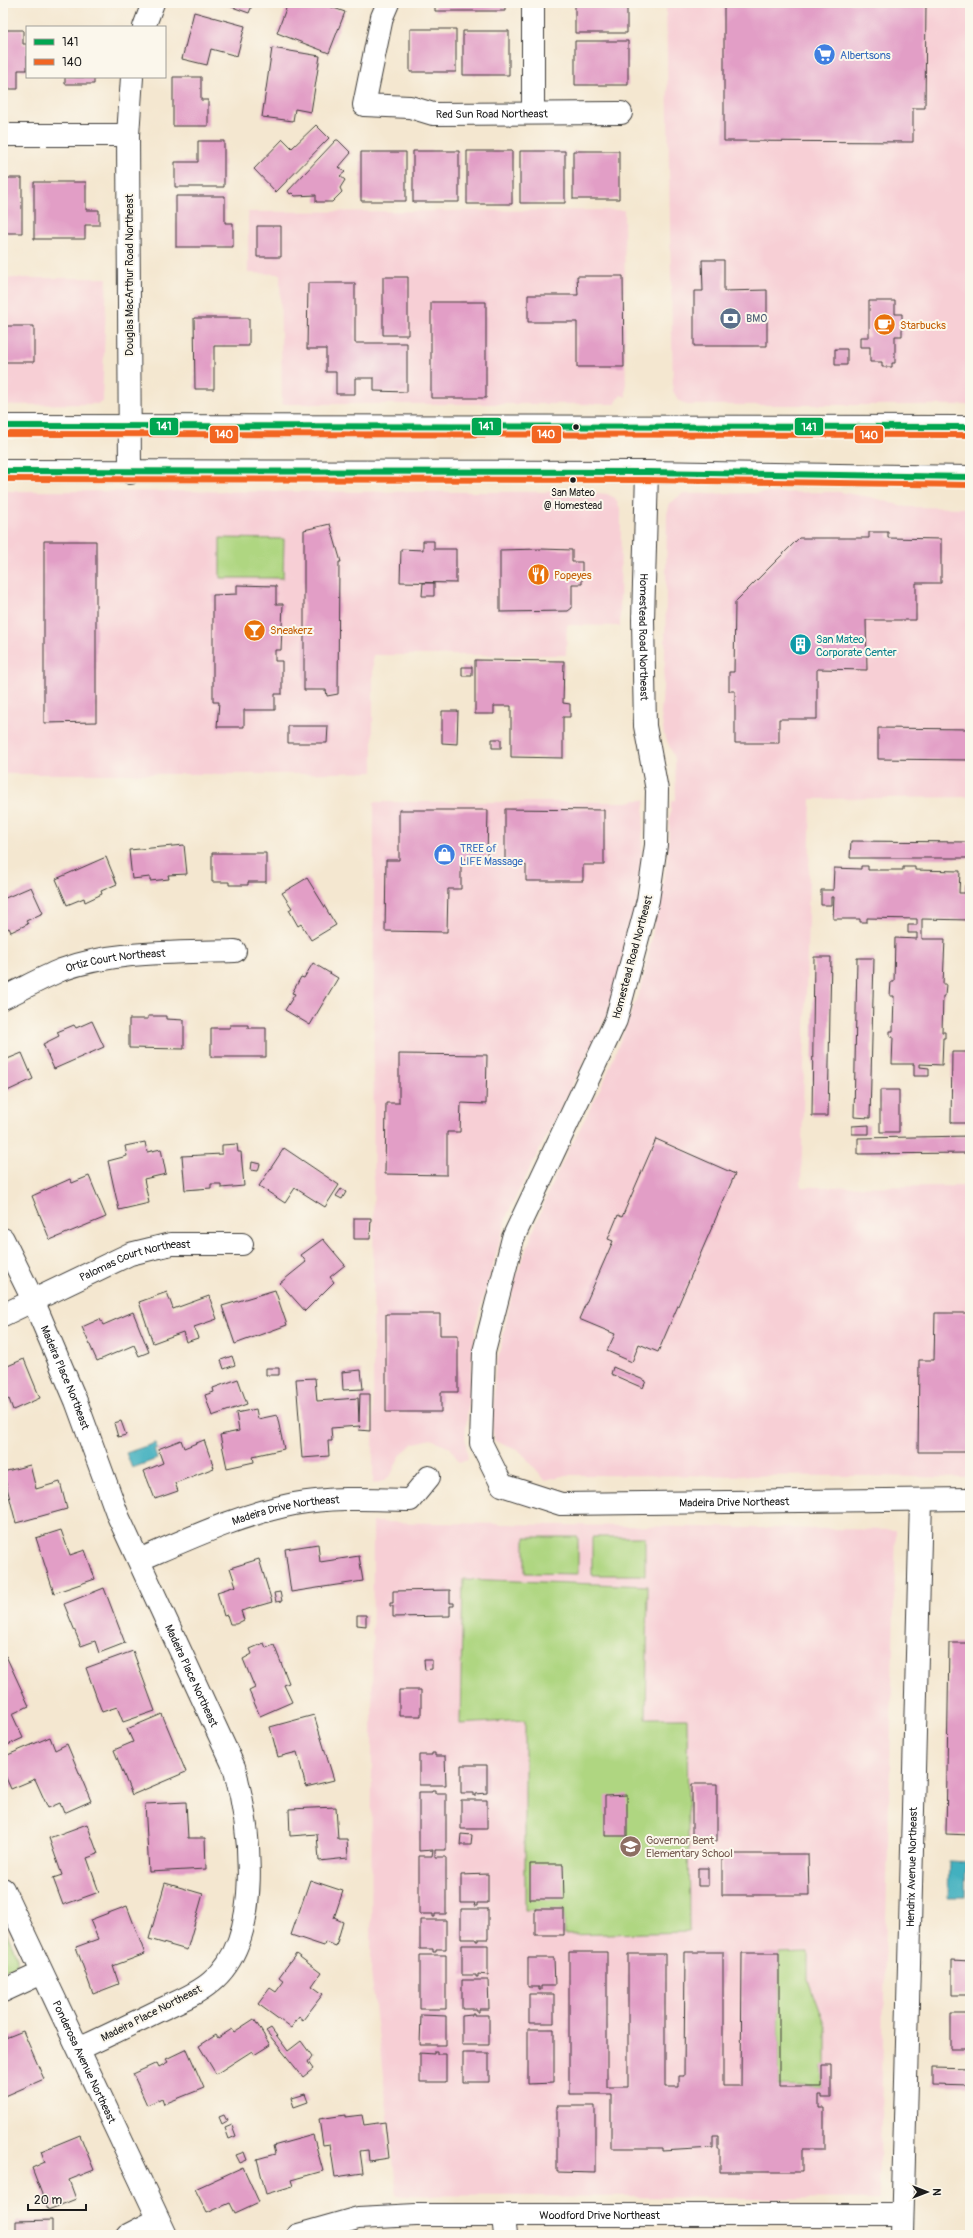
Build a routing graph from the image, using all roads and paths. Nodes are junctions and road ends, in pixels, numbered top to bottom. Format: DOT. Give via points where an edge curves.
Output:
graph roads {
  1 [pos="153,3"];
  2 [pos="388,3"];
  3 [pos="533,3"];
  4 [pos="144,26"];
  5 [pos="132,78"];
  6 [pos="533,113"];
  7 [pos="621,113"];
  8 [pos="3,135"];
  9 [pos="128,135"];
  10 [pos="130,425"];
  11 [pos="3,426"];
  12 [pos="970,427"];
  13 [pos="3,471"];
  14 [pos="130,472"];
  15 [pos="647,472"];
  16 [pos="970,477"];
  17 [pos="235,951"];
  18 [pos="3,998"];
  19 [pos="3,1238"];
  20 [pos="242,1244"];
  21 [pos="32,1300"];
  22 [pos="3,1315"];
  23 [pos="429,1477"];
  24 [pos="502,1485"];
  25 [pos="970,1499"];
  26 [pos="921,1500"];
  27 [pos="139,1560"];
  28 [pos="3,1889"];
  29 [pos="42,1973"];
  30 [pos="3,1991"];
  31 [pos="79,2049"];
  32 [pos="902,2225"];
  33 [pos="504,2226"];
  34 [pos="162,2228"];
  35 [pos="128,2235"];
  36 [pos="298,2235"];
  1 -- 4 [label="street"];
  2 -- 6 [label="street, Red Sun Road Northeast" via="382,17 364,105 410,107 433,114"];
  3 -- 6 [label="street"];
  5 -- 9 [label="street, Douglas MacArthur Road Northeast"];
  6 -- 7 [label="street, Red Sun Road Northeast"];
  8 -- 9 [label="street"];
  9 -- 10 [label="street, Douglas MacArthur Road Northeast"];
  10 -- 11 [label="street"];
  10 -- 12 [label="street"];
  10 -- 14 [label="street, Douglas MacArthur Road Northeast"];
  13 -- 14 [label="street"];
  14 -- 15 [label="street"];
  15 -- 16 [label="street"];
  15 -- 24 [label="street, Homestead Road Northeast" via="643,620 645,726 657,790 656,845 648,900 616,1020 513,1238 484,1352 481,1443"];
  17 -- 18 [label="street, Ortiz Court Northeast" via="138,954 99,960 62,970"];
  19 -- 21 [label="street, Madeira Place Northeast"];
  20 -- 21 [label="street, Palomas Court Northeast" via="171,1244 130,1254"];
  21 -- 22 [label="street, Palomas Court Northeast"];
  21 -- 27 [label="street, Madeira Place Northeast" via="76,1401 118,1516"];
  23 -- 27 [label="street, Madeira Drive Northeast" via="410,1500 341,1499 294,1504 224,1523"];
  24 -- 26 [label="street, Madeira Drive Northeast" via="561,1504"];
  25 -- 26 [label="street, Madeira Drive Northeast"];
  26 -- 32 [label="street, Hendrix Avenue Northeast"];
  27 -- 31 [label="street, Madeira Place Northeast" via="234,1766 246,1826 248,1900 244,1928 232,1956 212,1981 193,1994"];
  28 -- 29 [label="street, Ponderosa Avenue Northeast"];
  29 -- 30 [label="street"];
  29 -- 31 [label="street, Ponderosa Avenue Northeast"];
  31 -- 34 [label="street, Ponderosa Avenue Northeast"];
  32 -- 33 [label="street, Woodford Drive Northeast"];
  33 -- 36 [label="street, Woodford Drive Northeast" via="416,2216 358,2218"];
  34 -- 35 [label="street"];
}
